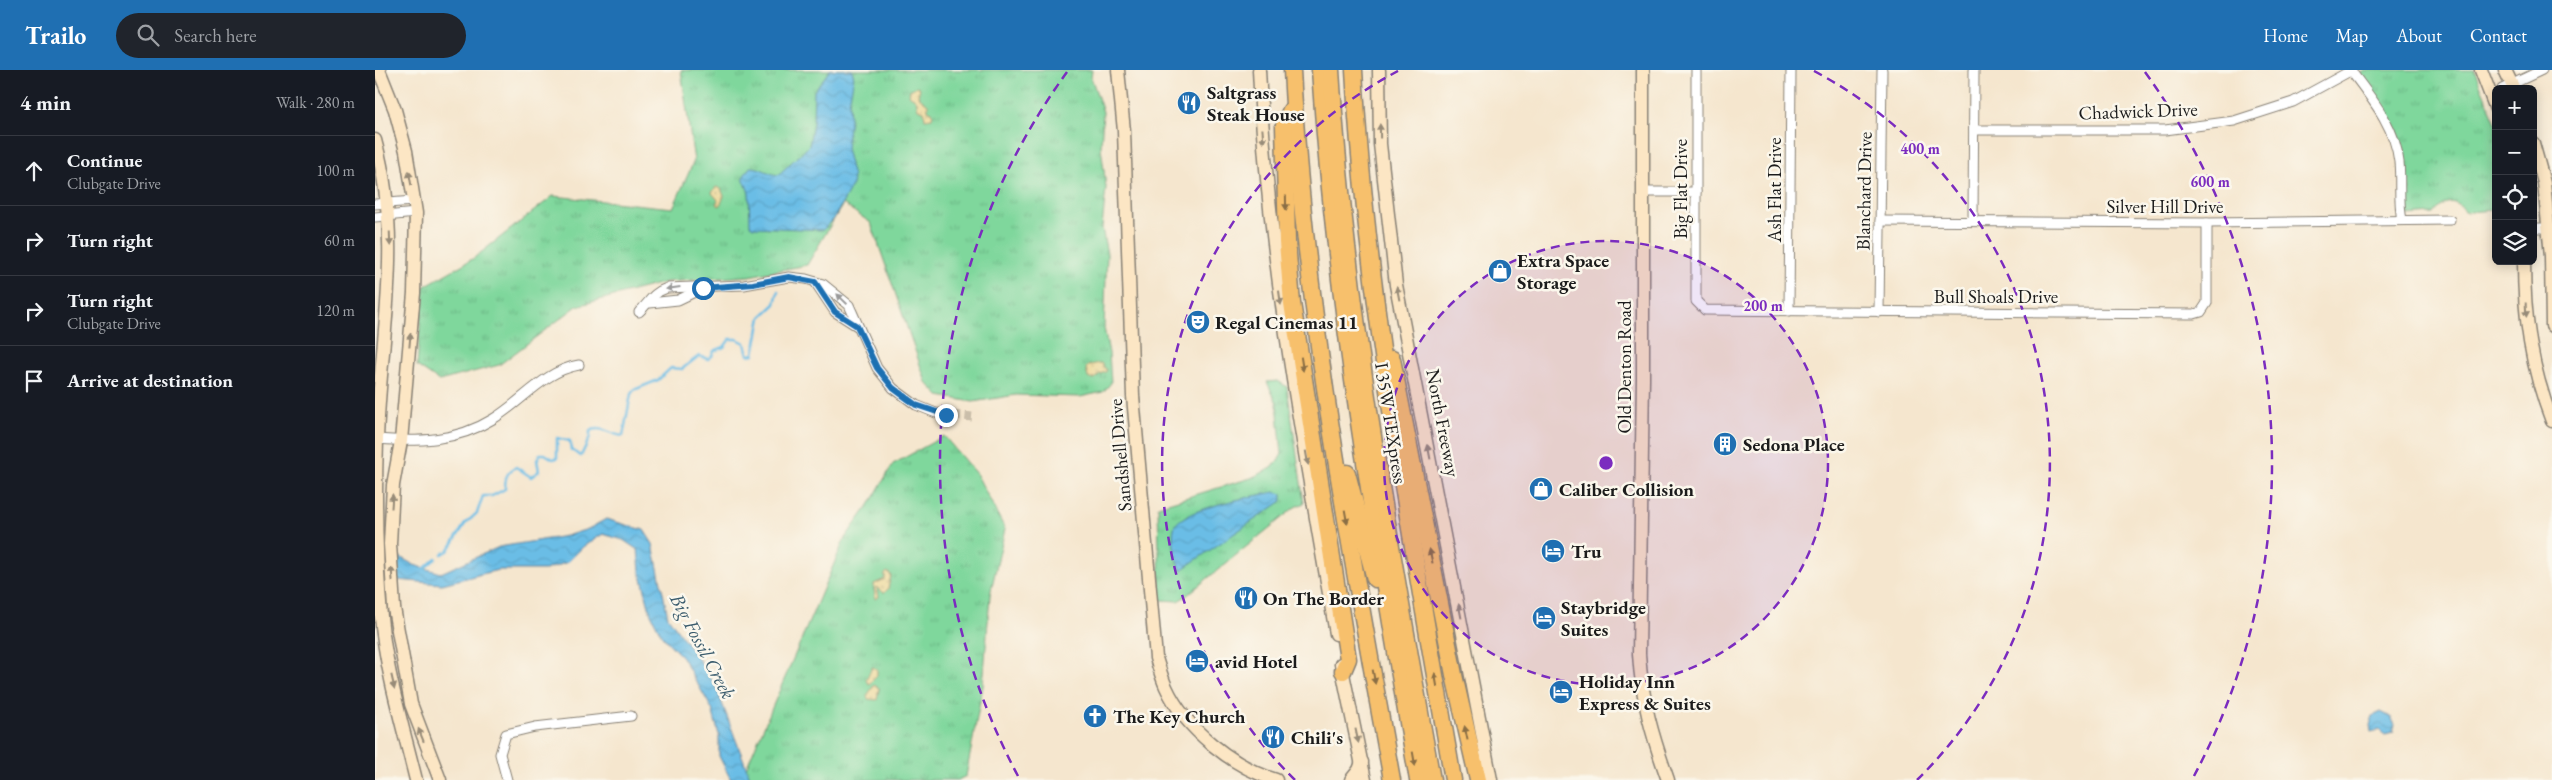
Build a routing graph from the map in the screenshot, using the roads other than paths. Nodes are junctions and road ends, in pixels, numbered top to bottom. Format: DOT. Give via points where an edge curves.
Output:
graph roads {
  1 [pos="379,70"];
  2 [pos="1118,70"];
  3 [pos="1259,70"];
  4 [pos="1292,70"];
  5 [pos="1320,70"];
  6 [pos="1331,70"];
  7 [pos="1353,70"];
  8 [pos="1379,70"];
  9 [pos="1643,70"];
  10 [pos="1696,70"];
  11 [pos="1791,70"];
  12 [pos="1882,70"];
  13 [pos="1974,70"];
  14 [pos="2352,70"];
  15 [pos="2481,70"];
  16 [pos="2505,70"];
  17 [pos="2543,70"];
  18 [pos="2498,85"];
  19 [pos="2503,85"];
  20 [pos="2511,85"];
  21 [pos="1293,104"];
  22 [pos="1974,130"];
  23 [pos="375,140"];
  24 [pos="2537,157"];
  25 [pos="1643,192"];
  26 [pos="1696,192"];
  27 [pos="381,203"];
  28 [pos="1364,206"];
  29 [pos="415,207"];
  30 [pos="389,216"];
  31 [pos="375,217"];
  32 [pos="2403,220"];
  33 [pos="2450,220"];
  34 [pos="1880,221"];
  35 [pos="1973,221"];
  36 [pos="2207,223"];
  37 [pos="2537,228"];
  38 [pos="2550,228"];
  39 [pos="2524,265"];
  40 [pos="815,282"];
  41 [pos="703,288"];
  42 [pos="650,302"];
  43 [pos="1701,308"];
  44 [pos="1789,311"];
  45 [pos="639,312"];
  46 [pos="1879,312"];
  47 [pos="857,326"];
  48 [pos="2552,326"];
  49 [pos="579,365"];
  50 [pos="379,368"];
  51 [pos="952,415"];
  52 [pos="2552,421"];
  53 [pos="376,439"];
  54 [pos="401,441"];
  55 [pos="1334,452"];
  56 [pos="384,549"];
  57 [pos="1343,671"];
  58 [pos="631,716"];
  59 [pos="1410,738"];
  60 [pos="1362,762"];
  61 [pos="416,780"];
  62 [pos="440,780"];
  63 [pos="507,780"];
  64 [pos="1276,780"];
  65 [pos="1351,780"];
  66 [pos="1365,780"];
  67 [pos="1392,780"];
  68 [pos="1418,780"];
  69 [pos="1432,780"];
  70 [pos="1453,780"];
  71 [pos="1478,780"];
  72 [pos="1491,780"];
  73 [pos="1668,780"];
  29 -- 1 [label="main road, one-way" via="406,151 395,110"];
  2 -- 64 [label="main road, Sandshell Drive" via="1124,131 1133,396 1156,658 1167,688 1203,736 1237,765"];
  3 -- 57 [label="main road, one-way" via="1282,315"];
  4 -- 21 [label="highway"];
  5 -- 59 [label="highway, I 35W TEXpress" via="1331,214 1352,380"];
  6 -- 69 [label="highway, I 35W TEXpress" via="1342,210 1363,377"];
  7 -- 28 [label="highway"];
  72 -- 8 [label="main road, North Freeway, one-way" via="1396,285 1380,144"];
  9 -- 25 [label="main road, Old Denton Road"];
  10 -- 26 [label="street, Big Flat Drive"];
  11 -- 44 [label="street, Ash Flat Drive"];
  12 -- 34 [label="street, Blanchard Drive"];
  13 -- 22 [label="street"];
  14 -- 22 [label="street, Chadwick Drive" via="2293,102 2235,121 2165,130"];
  14 -- 32 [label="street" via="2380,110 2397,146"];
  15 -- 18 [label="main road"];
  16 -- 19 [label="main road"];
  17 -- 20 [label="street"];
  21 -- 55 [label="highway" via="1316,329"];
  21 -- 57 [label="highway, one-way" via="1284,125 1287,242 1346,650"];
  22 -- 35 [label="street"];
  23 -- 27 [label="main road"];
  24 -- 38 [label="main road"];
  25 -- 26 [label="street"];
  25 -- 73 [label="main road, Old Denton Road" via="1639,654 1641,690 1649,728"];
  26 -- 43 [label="street, Big Flat Drive" via="1697,301"];
  27 -- 29 [label="street"];
  27 -- 30 [label="main road"];
  70 -- 28 [label="highway, one-way" via="1386,386"];
  71 -- 28 [label="highway, one-way" via="1454,675 1392,357 1373,218"];
  29 -- 30 [label="street"];
  54 -- 29 [label="main road, one-way" via="414,293"];
  30 -- 31 [label="street"];
  30 -- 50 [label="main road, one-way" via="390,266"];
  32 -- 33 [label="street, Silver Hill Drive"];
  32 -- 36 [label="street, Silver Hill Drive"];
  34 -- 35 [label="street, Silver Hill Drive"];
  34 -- 46 [label="street, Blanchard Drive"];
  35 -- 36 [label="street, Silver Hill Drive"];
  36 -- 46 [label="street, Bull Shoals Drive" via="2207,302 2198,313"];
  37 -- 38 [label="street"];
  38 -- 48 [label="main road"];
  39 -- 52 [label="main road, one-way" via="2527,332 2541,393"];
  40 -- 41 [label="street" via="789,277"];
  40 -- 47 [label="street" via="835,312"];
  47 -- 40 [label="street, one-way" via="849,305 832,289"];
  41 -- 42 [label="street" via="677,300"];
  41 -- 42 [label="street, one-way" via="667,288 652,295"];
  42 -- 45 [label="street"];
  43 -- 44 [label="street, Bull Shoals Drive"];
  44 -- 46 [label="street, Bull Shoals Drive"];
  47 -- 51 [label="street" via="877,368 900,396 929,410"];
  49 -- 54 [label="street" via="555,372 494,419 470,431 436,440"];
  50 -- 53 [label="main road"];
  53 -- 54 [label="street"];
  53 -- 56 [label="main road"];
  56 -- 54 [label="main road, one-way"];
  55 -- 59 [label="highway" via="1349,476"];
  55 -- 67 [label="highway, one-way"];
  56 -- 61 [label="main road, one-way" via="381,619 391,677"];
  62 -- 56 [label="main road, one-way" via="411,704"];
  57 -- 60 [label="main road, one-way"];
  58 -- 63 [label="street" via="516,730 505,735 500,754"];
  59 -- 68 [label="highway, I 35W TEXpress, one-way"];
  60 -- 65 [label="main road"];
  60 -- 66 [label="main road"];
}
